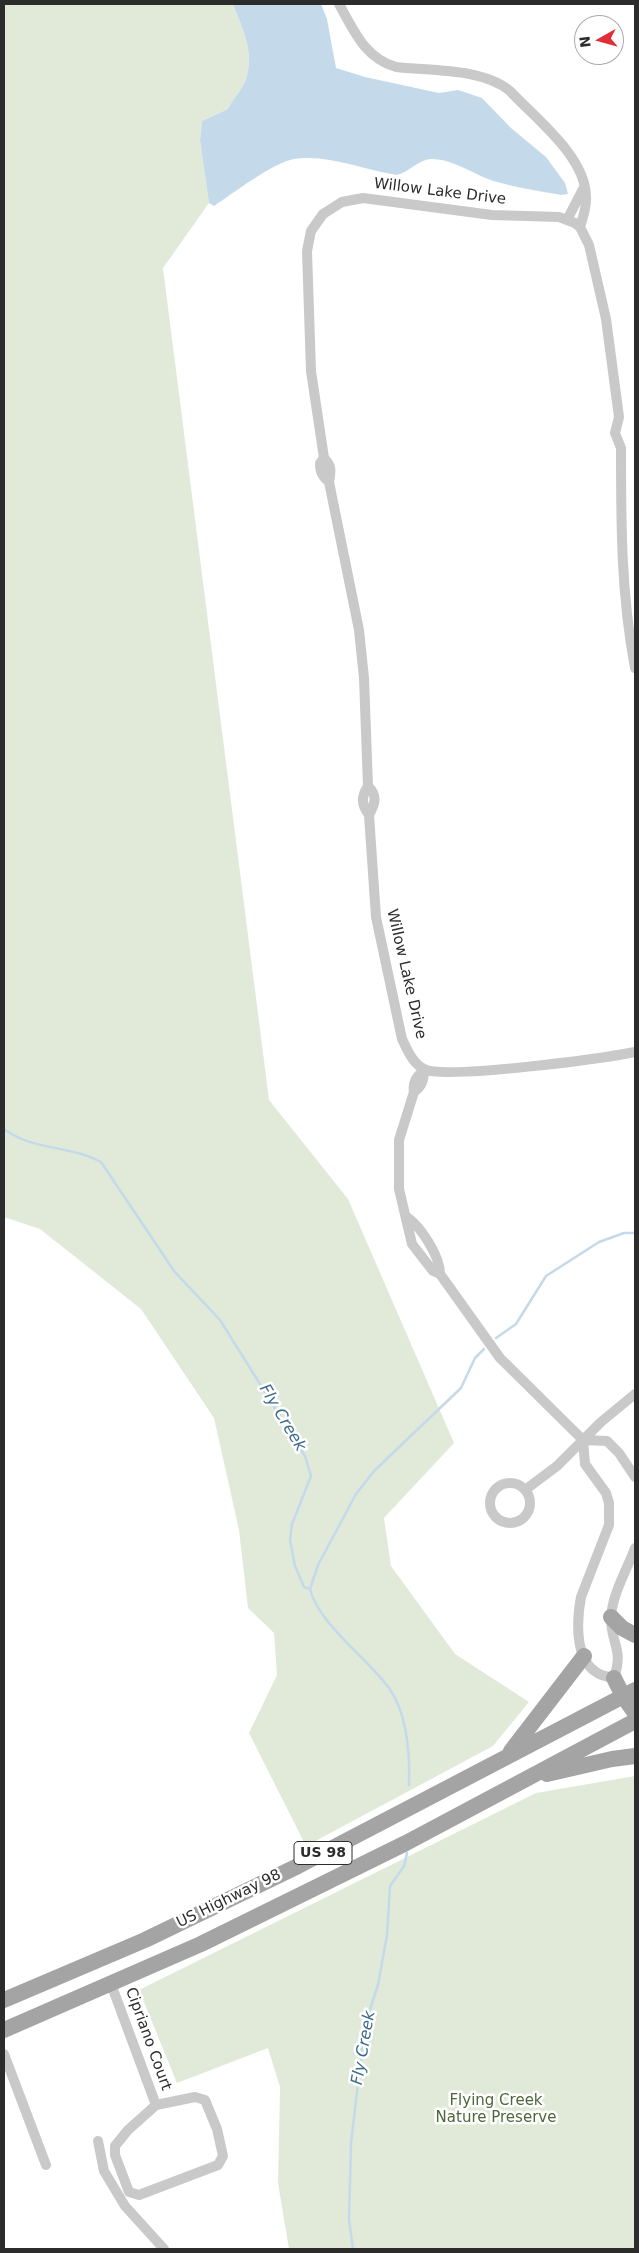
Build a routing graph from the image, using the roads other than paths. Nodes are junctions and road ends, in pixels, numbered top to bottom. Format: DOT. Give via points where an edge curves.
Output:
graph roads {
  1 [pos="339,4"];
  2 [pos="585,186"];
  3 [pos="567,220"];
  4 [pos="580,227"];
  5 [pos="635,668"];
  6 [pos="635,1052"];
  7 [pos="424,1070"];
  8 [pos="635,1394"];
  9 [pos="583,1440"];
  10 [pos="635,1477"];
  11 [pos="525,1490"];
  12 [pos="635,1548"];
  13 [pos="611,1617"];
  14 [pos="635,1635"];
  15 [pos="584,1656"];
  16 [pos="614,1678"];
  17 [pos="629,1693"];
  18 [pos="635,1713"];
  19 [pos="635,1721"];
  20 [pos="507,1756"];
  21 [pos="635,1756"];
  22 [pos="525,1778"];
  23 [pos="145,1940"];
  24 [pos="155,1965"];
  25 [pos="111,1984"];
  26 [pos="37,1986"];
  27 [pos="4,2000"];
  28 [pos="4,2009"];
  29 [pos="4,2030"];
  30 [pos="4,2054"];
  31 [pos="156,2105"];
  32 [pos="98,2141"];
  33 [pos="46,2165"];
  34 [pos="164,2249"];
  1 -- 2 [label="street" via="368,53 386,64 396,68 482,76 502,84 572,157 582,173"];
  2 -- 3 [label="street"];
  2 -- 4 [label="street" via="585,210"];
  3 -- 4 [label="street, Willow Lake Drive"];
  3 -- 7 [label="street, Willow Lake Drive" via="548,216 492,215 364,198 342,202 323,214 311,231 307,261 312,388 324,458 330,464 329,482 359,630 368,786 362,801 369,815 376,917 402,1038 410,1056"];
  4 -- 5 [label="street" via="589,245 604,310 619,417 615,433 621,448 625,604"];
  6 -- 7 [label="street" via="459,1072"];
  7 -- 9 [label="street" via="416,1077 400,1140 399,1189 412,1244 433,1271 440,1274 500,1358"];
  8 -- 9 [label="street"];
  9 -- 10 [label="street" via="607,1441 623,1457"];
  9 -- 11 [label="street" via="557,1466"];
  9 -- 15 [label="street" via="585,1464 606,1494 610,1514 579,1609"];
  12 -- 13 [label="street"];
  13 -- 14 [label="main road"];
  13 -- 16 [label="street" via="620,1658"];
  15 -- 16 [label="street" via="596,1672"];
  15 -- 20 [label="main road"];
  16 -- 17 [label="main road"];
  17 -- 18 [label="main road"];
  17 -- 20 [label="main road, US Highway 98 / US 98"];
  19 -- 22 [label="main road, US Highway 98 / US 98"];
  20 -- 23 [label="main road, US Highway 98 / US 98" via="298,1866"];
  21 -- 22 [label="main road"];
  22 -- 24 [label="main road, US Highway 98 / US 98" via="397,1848"];
  23 -- 24 [label="main road"];
  23 -- 26 [label="main road, US Highway 98 / US 98"];
  24 -- 25 [label="main road, US Highway 98 / US 98"];
  25 -- 29 [label="main road, US Highway 98 / US 98"];
  25 -- 31 [label="street, Cipriano Court"];
  26 -- 27 [label="main road, US Highway 98 / US 98"];
  26 -- 28 [label="main road"];
  30 -- 33 [label="street"];
  31 -- 31 [label="street, Cipriano Court" via="195,2097 205,2100 224,2156 218,2165 139,2195 129,2192 115,2155 116,2146 128,2130"];
  32 -- 34 [label="street" via="104,2171 125,2206"];
}
